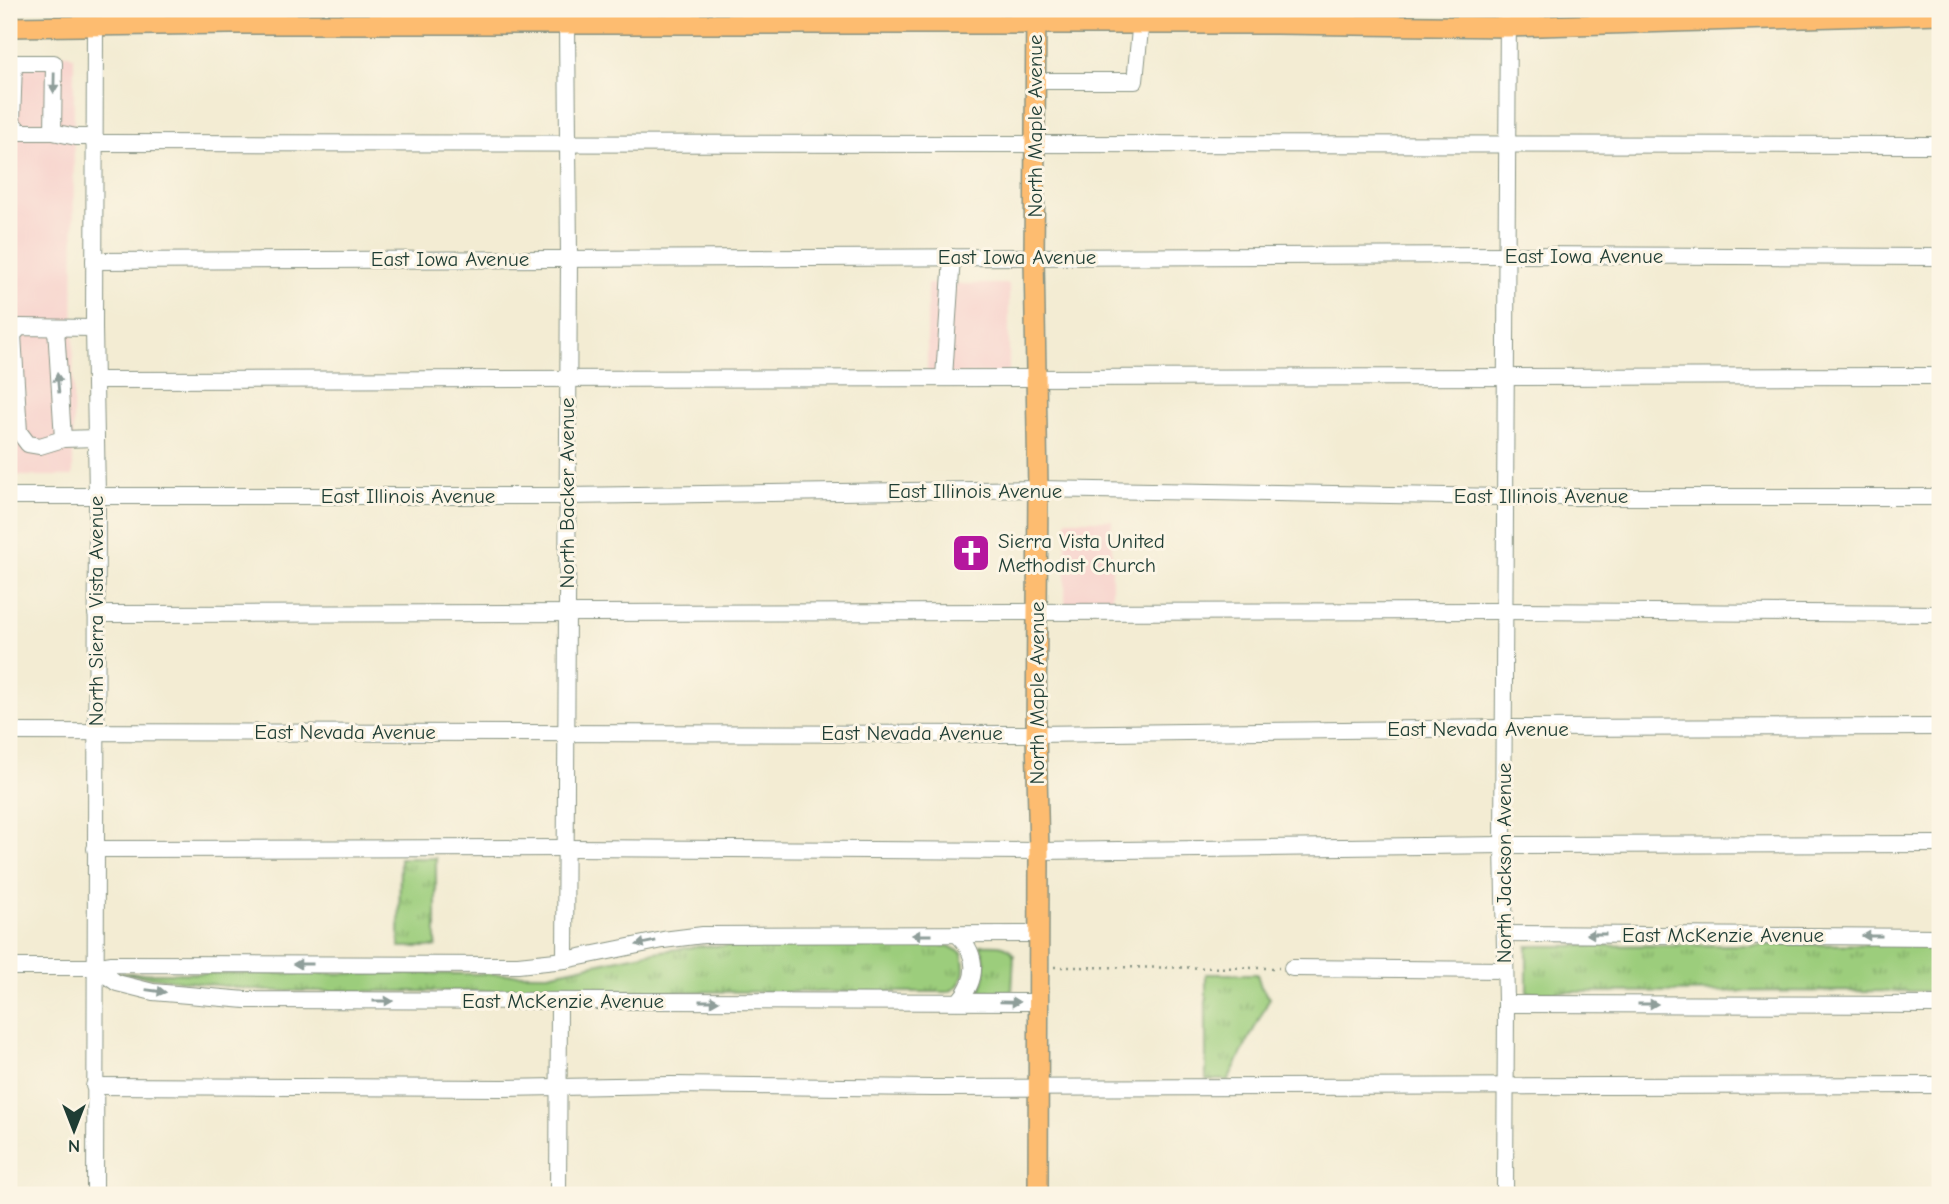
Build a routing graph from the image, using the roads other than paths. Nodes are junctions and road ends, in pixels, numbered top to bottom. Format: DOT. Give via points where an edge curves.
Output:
graph roads {
  1 [pos="1746,14"];
  2 [pos="1940,14"];
  3 [pos="231,16"];
  4 [pos="450,16"];
  5 [pos="923,16"];
  6 [pos="1036,16"];
  7 [pos="1097,16"];
  8 [pos="1142,16"];
  9 [pos="1276,16"];
  10 [pos="681,17"];
  11 [pos="775,17"];
  12 [pos="813,17"];
  13 [pos="1507,18"];
  14 [pos="567,25"];
  15 [pos="95,26"];
  16 [pos="9,27"];
  17 [pos="1035,81"];
  18 [pos="53,132"];
  19 [pos="94,140"];
  20 [pos="568,143"];
  21 [pos="1035,144"];
  22 [pos="1507,144"];
  23 [pos="1940,145"];
  24 [pos="1507,256"];
  25 [pos="952,257"];
  26 [pos="1034,257"];
  27 [pos="1940,257"];
  28 [pos="569,258"];
  29 [pos="94,261"];
  30 [pos="55,328"];
  31 [pos="94,328"];
  32 [pos="1940,376"];
  33 [pos="944,377"];
  34 [pos="1036,377"];
  35 [pos="1506,377"];
  36 [pos="567,378"];
  37 [pos="95,380"];
  38 [pos="96,438"];
  39 [pos="63,439"];
  40 [pos="1038,489"];
  41 [pos="97,495"];
  42 [pos="9,496"];
  43 [pos="568,496"];
  44 [pos="1504,497"];
  45 [pos="1940,497"];
  46 [pos="1504,611"];
  47 [pos="1037,612"];
  48 [pos="96,614"];
  49 [pos="568,614"];
  50 [pos="1940,614"];
  51 [pos="1940,726"];
  52 [pos="1504,728"];
  53 [pos="9,732"];
  54 [pos="96,732"];
  55 [pos="567,732"];
  56 [pos="1036,734"];
  57 [pos="1940,844"];
  58 [pos="1503,845"];
  59 [pos="566,848"];
  60 [pos="95,849"];
  61 [pos="1039,851"];
  62 [pos="1039,934"];
  63 [pos="1505,934"];
  64 [pos="958,935"];
  65 [pos="1940,937"];
  66 [pos="565,960"];
  67 [pos="9,967"];
  68 [pos="94,967"];
  69 [pos="1292,968"];
  70 [pos="1505,970"];
  71 [pos="559,1001"];
  72 [pos="959,1001"];
  73 [pos="1039,1002"];
  74 [pos="1506,1004"];
  75 [pos="1940,1005"];
  76 [pos="1940,1085"];
  77 [pos="94,1086"];
  78 [pos="1505,1086"];
  79 [pos="559,1087"];
  80 [pos="1038,1087"];
  81 [pos="94,1195"];
  82 [pos="558,1195"];
  83 [pos="1038,1195"];
  84 [pos="1505,1195"];
  1 -- 2 [label="main road"];
  1 -- 13 [label="main road"];
  3 -- 4 [label="main road"];
  3 -- 15 [label="main road"];
  4 -- 14 [label="main road"];
  5 -- 6 [label="main road"];
  5 -- 12 [label="main road"];
  6 -- 7 [label="main road"];
  6 -- 17 [label="main road, North Maple Avenue"];
  7 -- 8 [label="main road"];
  8 -- 9 [label="main road"];
  8 -- 17 [label="street" via="1135,81"];
  9 -- 13 [label="main road"];
  10 -- 11 [label="main road"];
  10 -- 14 [label="main road"];
  11 -- 12 [label="main road"];
  13 -- 22 [label="street, North Jackson Avenue"];
  14 -- 20 [label="street, North Backer Avenue"];
  15 -- 16 [label="main road"];
  15 -- 19 [label="street, North Sierra Vista Avenue"];
  17 -- 21 [label="main road, North Maple Avenue"];
  18 -- 18 [label="street, one-way" via="20,132 12,122 13,63 54,63"];
  18 -- 19 [label="street"];
  19 -- 20 [label="street"];
  19 -- 29 [label="street, North Sierra Vista Avenue"];
  20 -- 21 [label="street"];
  20 -- 28 [label="street, North Backer Avenue"];
  21 -- 22 [label="street"];
  21 -- 26 [label="main road, North Maple Avenue"];
  22 -- 23 [label="street"];
  22 -- 24 [label="street, North Jackson Avenue"];
  24 -- 26 [label="street, East Iowa Avenue"];
  24 -- 27 [label="street, East Iowa Avenue"];
  24 -- 35 [label="street, North Jackson Avenue"];
  25 -- 26 [label="street, East Iowa Avenue"];
  25 -- 28 [label="street, East Iowa Avenue"];
  25 -- 33 [label="street"];
  26 -- 34 [label="main road, North Maple Avenue"];
  28 -- 29 [label="street, East Iowa Avenue"];
  28 -- 36 [label="street, North Backer Avenue"];
  29 -- 31 [label="street, North Sierra Vista Avenue"];
  30 -- 31 [label="street"];
  39 -- 30 [label="street, one-way"];
  30 -- 39 [label="street" via="20,327 13,335 19,432 27,444 40,446"];
  31 -- 37 [label="street, North Sierra Vista Avenue"];
  32 -- 35 [label="street"];
  33 -- 34 [label="street"];
  33 -- 36 [label="street"];
  34 -- 35 [label="street"];
  34 -- 40 [label="main road, North Maple Avenue"];
  35 -- 44 [label="street, North Jackson Avenue"];
  36 -- 37 [label="street"];
  36 -- 43 [label="street, North Backer Avenue"];
  37 -- 38 [label="street, North Sierra Vista Avenue"];
  38 -- 39 [label="street"];
  38 -- 41 [label="street, North Sierra Vista Avenue"];
  40 -- 43 [label="street, East Illinois Avenue"];
  40 -- 44 [label="street, East Illinois Avenue"];
  40 -- 47 [label="main road, North Maple Avenue"];
  41 -- 42 [label="street, East Illinois Avenue"];
  41 -- 43 [label="street, East Illinois Avenue"];
  41 -- 48 [label="street, North Sierra Vista Avenue"];
  43 -- 49 [label="street, North Backer Avenue"];
  44 -- 45 [label="street, East Illinois Avenue"];
  44 -- 46 [label="street, North Jackson Avenue"];
  46 -- 47 [label="street"];
  46 -- 50 [label="street"];
  46 -- 52 [label="street, North Jackson Avenue"];
  47 -- 49 [label="street"];
  47 -- 56 [label="main road, North Maple Avenue"];
  48 -- 49 [label="street"];
  48 -- 54 [label="street, North Sierra Vista Avenue"];
  49 -- 55 [label="street, North Backer Avenue"];
  51 -- 52 [label="street, East Nevada Avenue"];
  52 -- 56 [label="street, East Nevada Avenue"];
  52 -- 58 [label="street, North Jackson Avenue"];
  53 -- 54 [label="street, East Nevada Avenue"];
  54 -- 55 [label="street, East Nevada Avenue"];
  54 -- 60 [label="street, North Sierra Vista Avenue"];
  55 -- 56 [label="street, East Nevada Avenue"];
  55 -- 59 [label="street, North Backer Avenue"];
  56 -- 61 [label="main road, North Maple Avenue"];
  57 -- 58 [label="street"];
  58 -- 61 [label="street"];
  58 -- 63 [label="street, North Jackson Avenue"];
  59 -- 60 [label="street"];
  59 -- 61 [label="street"];
  59 -- 66 [label="street, North Backer Avenue"];
  60 -- 68 [label="street, North Sierra Vista Avenue"];
  61 -- 62 [label="main road, North Maple Avenue"];
  62 -- 64 [label="street, East McKenzie Avenue"];
  62 -- 73 [label="main road, North Maple Avenue"];
  65 -- 63 [label="street, East McKenzie Avenue, one-way"];
  63 -- 70 [label="street, North Jackson Avenue"];
  64 -- 66 [label="street, East McKenzie Avenue, one-way" via="703,936"];
  64 -- 72 [label="street" via="973,958 974,978"];
  66 -- 68 [label="street, East McKenzie Avenue, one-way" via="518,965"];
  67 -- 68 [label="street, East McKenzie Avenue"];
  68 -- 71 [label="street, East McKenzie Avenue, one-way" via="117,984 153,992 246,1000"];
  68 -- 77 [label="street, North Sierra Vista Avenue"];
  69 -- 70 [label="street"];
  70 -- 74 [label="street, North Jackson Avenue"];
  71 -- 72 [label="street, East McKenzie Avenue, one-way"];
  71 -- 79 [label="street"];
  72 -- 73 [label="street, East McKenzie Avenue, one-way"];
  73 -- 80 [label="main road, North Maple Avenue"];
  74 -- 75 [label="street, one-way"];
  74 -- 78 [label="street, North Jackson Avenue"];
  76 -- 78 [label="street"];
  77 -- 79 [label="street"];
  77 -- 81 [label="street, North Sierra Vista Avenue"];
  78 -- 80 [label="street"];
  78 -- 84 [label="street, North Jackson Avenue"];
  79 -- 80 [label="street"];
  79 -- 82 [label="street"];
  80 -- 83 [label="main road, North Maple Avenue"];
}
